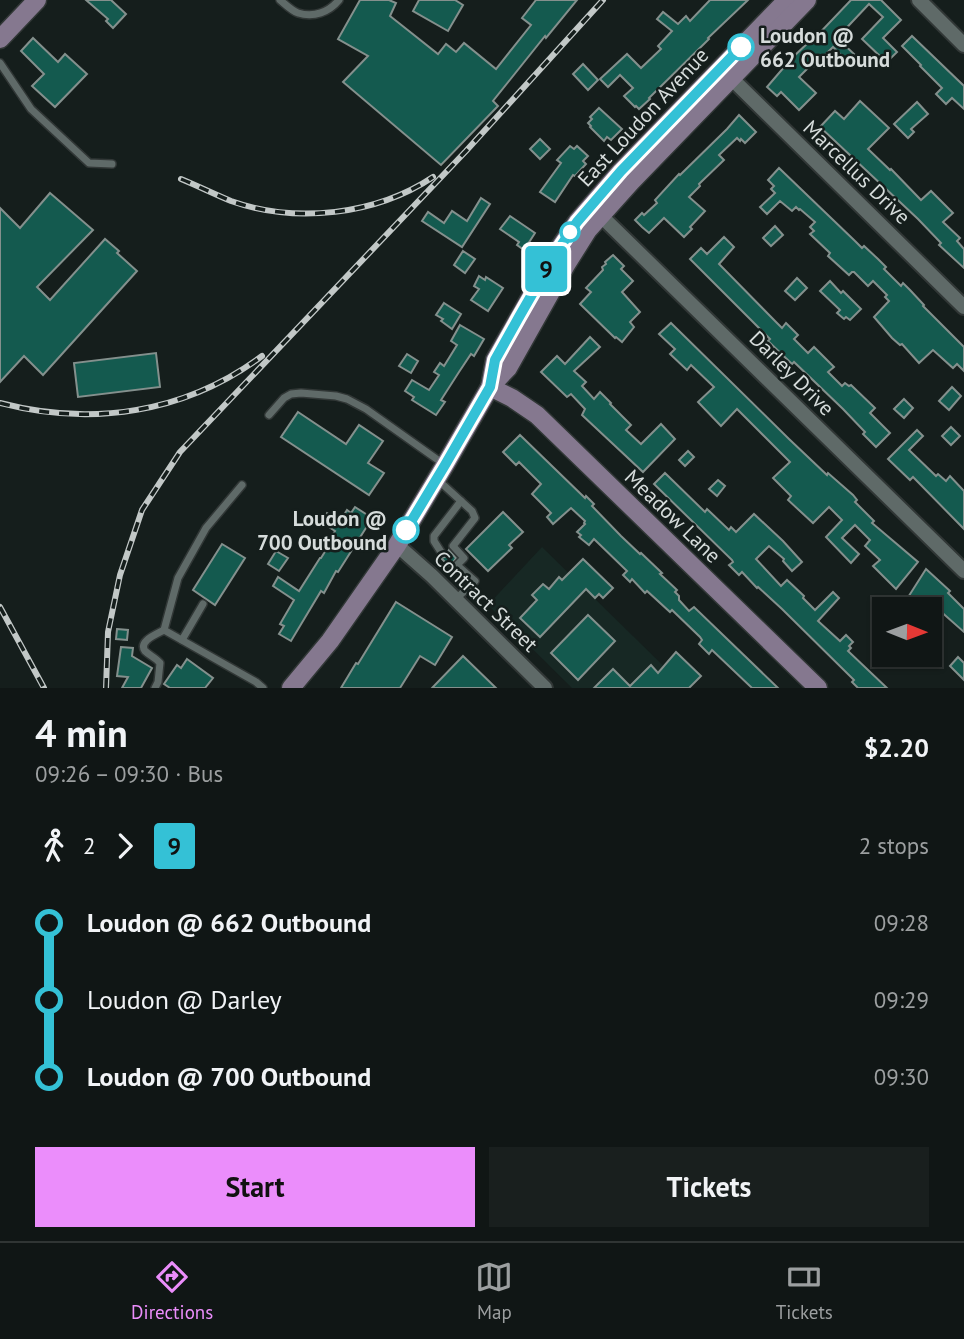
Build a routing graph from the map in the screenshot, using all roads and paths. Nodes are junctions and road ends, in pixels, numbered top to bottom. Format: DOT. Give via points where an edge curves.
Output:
graph roads {
  1 [pos="37,0"];
  2 [pos="280,0"];
  3 [pos="339,0"];
  4 [pos="788,0"];
  5 [pos="807,0"];
  6 [pos="919,0"];
  7 [pos="0,39"];
  8 [pos="964,44"];
  9 [pos="0,63"];
  10 [pos="725,73"];
  11 [pos="112,164"];
  12 [pos="595,210"];
  13 [pos="964,307"];
  14 [pos="490,387"];
  15 [pos="269,415"];
  16 [pos="441,472"];
  17 [pos="242,485"];
  18 [pos="461,501"];
  19 [pos="397,545"];
  20 [pos="453,546"];
  21 [pos="964,571"];
  22 [pos="455,600"];
  23 [pos="203,604"];
  24 [pos="164,630"];
  25 [pos="182,640"];
  26 [pos="155,688"];
  27 [pos="263,688"];
  28 [pos="291,688"];
  29 [pos="545,688"];
  30 [pos="818,688"];
  1 -- 7 [label="main road"];
  2 -- 3 [label="lane" via="297,13 316,16"];
  4 -- 10 [label="main road, East Loudon Avenue"];
  5 -- 10 [label="main road, East Loudon Avenue"];
  6 -- 8 [label="street"];
  9 -- 11 [label="lane" via="31,109 89,163"];
  10 -- 12 [label="main road, East Loudon Avenue"];
  10 -- 13 [label="street, Marcellus Drive"];
  12 -- 14 [label="main road, East Loudon Avenue" via="588,230 508,368"];
  12 -- 21 [label="street, Darley Drive"];
  14 -- 16 [label="main road, East Loudon Avenue"];
  14 -- 30 [label="main road, Meadow Lane" via="537,415"];
  15 -- 16 [label="lane" via="291,394 347,399 417,447"];
  16 -- 18 [label="lane"];
  16 -- 19 [label="main road, East Loudon Avenue"];
  17 -- 24 [label="lane" via="206,528 178,578"];
  18 -- 20 [label="lane" via="475,517"];
  18 -- 20 [label="lane" via="434,536 443,553"];
  19 -- 22 [label="street, Contract Street"];
  19 -- 28 [label="main road, East Loudon Avenue"];
  20 -- 22 [label="lane" via="464,558 456,564 475,581"];
  22 -- 29 [label="street, Contract Street"];
  23 -- 25 [label="lane"];
  24 -- 25 [label="lane"];
  24 -- 26 [label="lane" via="143,646 160,663"];
  25 -- 27 [label="lane"];
}
